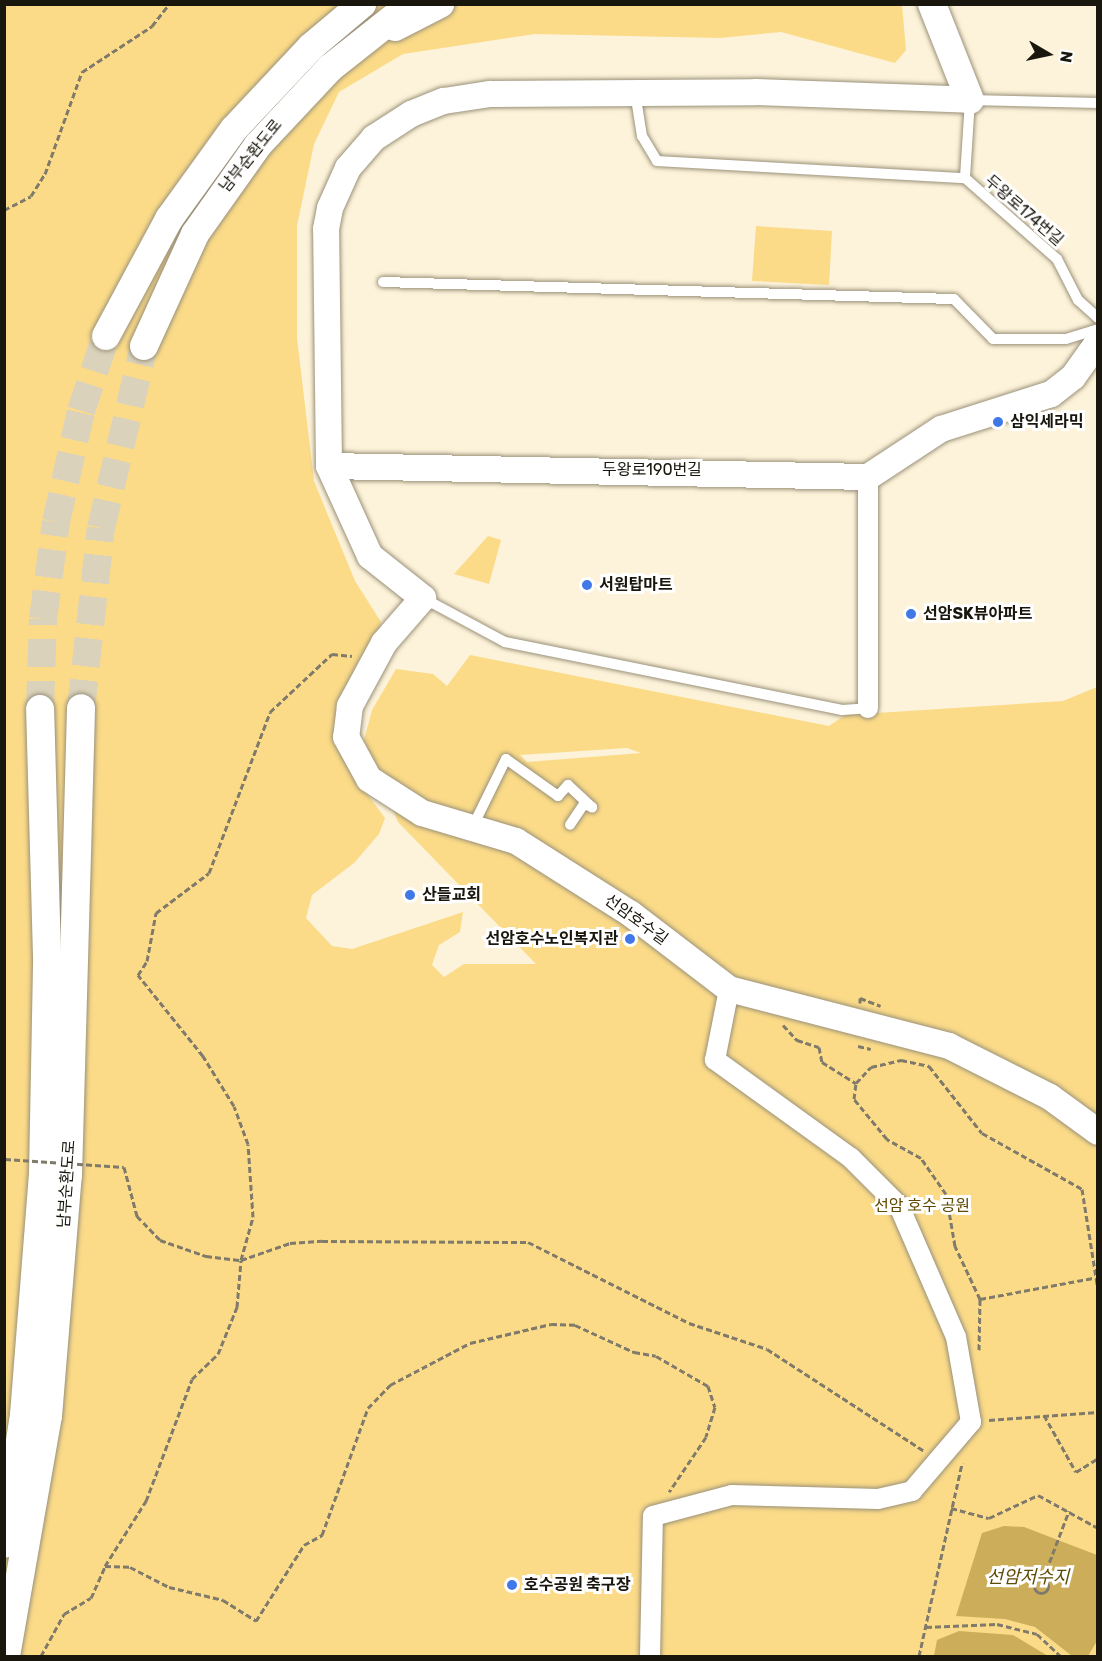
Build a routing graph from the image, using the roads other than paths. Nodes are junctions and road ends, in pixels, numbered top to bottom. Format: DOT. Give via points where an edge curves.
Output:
graph roads {
  1 [pos="351,4"];
  2 [pos="362,4"];
  3 [pos="411,4"];
  4 [pos="440,4"];
  5 [pos="932,4"];
  6 [pos="330,68"];
  7 [pos="275,83"];
  8 [pos="635,92"];
  9 [pos="970,100"];
  10 [pos="1098,103"];
  11 [pos="965,178"];
  12 [pos="382,282"];
  13 [pos="1098,318"];
  14 [pos="1098,329"];
  15 [pos="106,336"];
  16 [pos="1098,342"];
  17 [pos="144,346"];
  18 [pos="329,466"];
  19 [pos="868,477"];
  20 [pos="423,598"];
  21 [pos="81,708"];
  22 [pos="868,708"];
  23 [pos="40,709"];
  24 [pos="570,825"];
  25 [pos="472,828"];
  26 [pos="729,989"];
  27 [pos="1098,1132"];
  28 [pos="4,1544"];
  29 [pos="6,1656"];
  30 [pos="650,1656"];
  1 -- 7 [label="main road"];
  2 -- 7 [label="main road, 남부순환도로"];
  3 -- 6 [label="main road, 남부순환도로"];
  4 -- 6 [label="main road"];
  5 -- 9 [label="main road"];
  6 -- 17 [label="main road, 남부순환도로" via="222,192 176,271"];
  7 -- 15 [label="main road, 남부순환도로" via="234,129 169,219"];
  8 -- 9 [label="street"];
  8 -- 11 [label="lane" via="642,136 657,161"];
  8 -- 18 [label="street" via="490,94 444,101 374,138 348,168 326,229"];
  9 -- 10 [label="lane"];
  9 -- 11 [label="lane, 두왕로174번길"];
  11 -- 13 [label="lane, 두왕로174번길" via="1057,260 1078,300"];
  12 -- 14 [label="lane" via="954,299 993,339 1066,339"];
  16 -- 19 [label="street" via="1073,377 1051,394 941,429"];
  18 -- 19 [label="street, 두왕로190번길"];
  18 -- 20 [label="street" via="370,556"];
  19 -- 22 [label="street"];
  20 -- 22 [label="lane" via="505,642 849,711"];
  20 -- 25 [label="street, 선암호수길" via="366,670 350,706 345,737 369,779 422,813"];
  21 -- 29 [label="main road, 남부순환도로" via="68,1186 47,1426"];
  23 -- 28 [label="main road, 남부순환도로" via="47,980 43,1174 24,1414"];
  24 -- 25 [label="lane" via="585,804 592,807 568,785 558,796 506,759"];
  25 -- 26 [label="street, 선암호수길" via="516,841 631,914"];
  26 -- 27 [label="street, 선암호수길" via="933,1040 1050,1097"];
  26 -- 30 [label="street" via="715,1060 851,1158 899,1206 956,1337 971,1422 912,1491 878,1499 732,1495 653,1516"];
}
